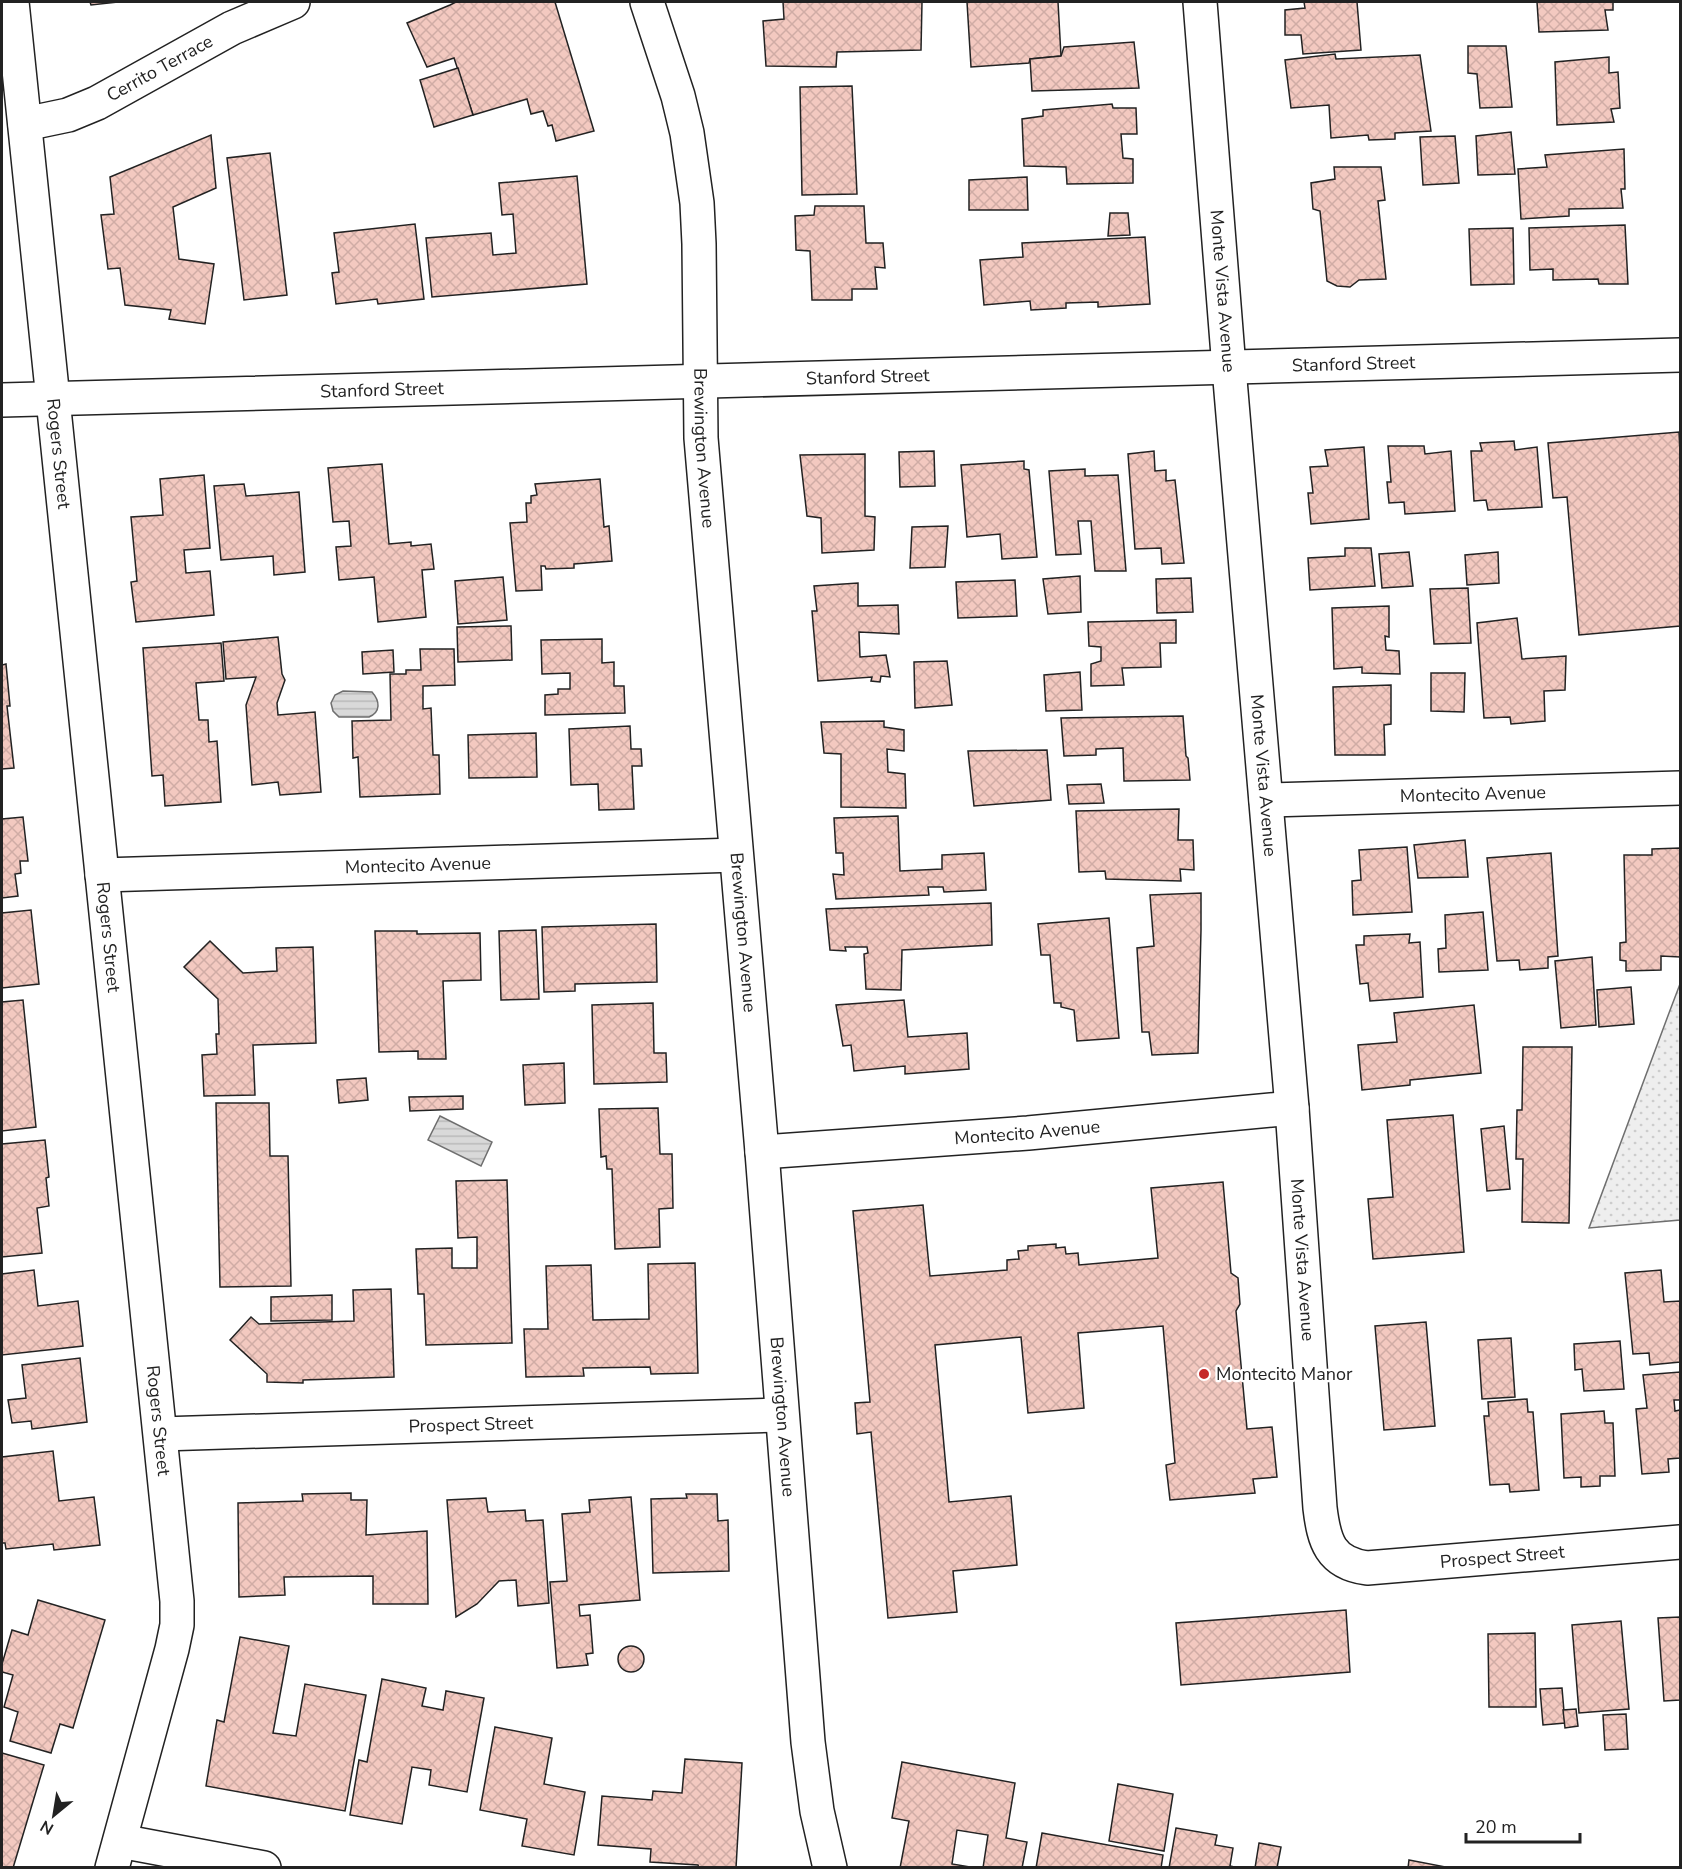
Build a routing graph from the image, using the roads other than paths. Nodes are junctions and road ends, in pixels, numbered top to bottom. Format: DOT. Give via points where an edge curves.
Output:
graph roads {
  1 [pos="12,2"];
  2 [pos="293,2"];
  3 [pos="647,2"];
  4 [pos="1200,2"];
  5 [pos="25,124"];
  6 [pos="1680,355"];
  7 [pos="1229,368"];
  8 [pos="700,381"];
  9 [pos="53,398"];
  10 [pos="2,400"];
  11 [pos="1680,788"];
  12 [pos="1266,800"];
  13 [pos="735,855"];
  14 [pos="102,875"];
  15 [pos="1292,1108"];
  16 [pos="762,1152"];
  17 [pos="781,1414"];
  18 [pos="161,1434"];
  19 [pos="1680,1542"];
  20 [pos="1330,1547"];
  21 [pos="116,1854"];
  22 [pos="264,1868"];
  23 [pos="830,1868"];
  1 -- 5 [label="street, Rogers Street"];
  2 -- 5 [label="street, Cerrito Terrace" via="232,28 97,103 68,115"];
  3 -- 8 [label="street, Brewington Avenue" via="678,96 692,166 699,244"];
  4 -- 7 [label="street, Monte Vista Avenue"];
  5 -- 9 [label="street, Rogers Street"];
  6 -- 7 [label="street, Stanford Street"];
  7 -- 8 [label="street, Stanford Street"];
  7 -- 12 [label="street, Monte Vista Avenue"];
  8 -- 9 [label="street, Stanford Street"];
  8 -- 13 [label="street, Brewington Avenue" via="701,438"];
  9 -- 10 [label="street, Stanford Street"];
  9 -- 14 [label="street, Rogers Street"];
  11 -- 12 [label="street, Montecito Avenue"];
  12 -- 15 [label="street, Monte Vista Avenue"];
  13 -- 14 [label="street, Montecito Avenue"];
  13 -- 16 [label="street, Brewington Avenue"];
  14 -- 18 [label="street, Rogers Street"];
  15 -- 16 [label="street, Montecito Avenue" via="1028,1133"];
  15 -- 20 [label="street, Monte Vista Avenue" via="1320,1508"];
  16 -- 17 [label="street, Brewington Avenue"];
  17 -- 18 [label="street, Prospect Street"];
  17 -- 23 [label="street, Brewington Avenue" via="808,1742 817,1811"];
  18 -- 21 [label="street, Rogers Street" via="177,1625"];
  19 -- 20 [label="street, Prospect Street" via="1367,1568 1340,1559"];
  21 -- 22 [label="street"];
}
